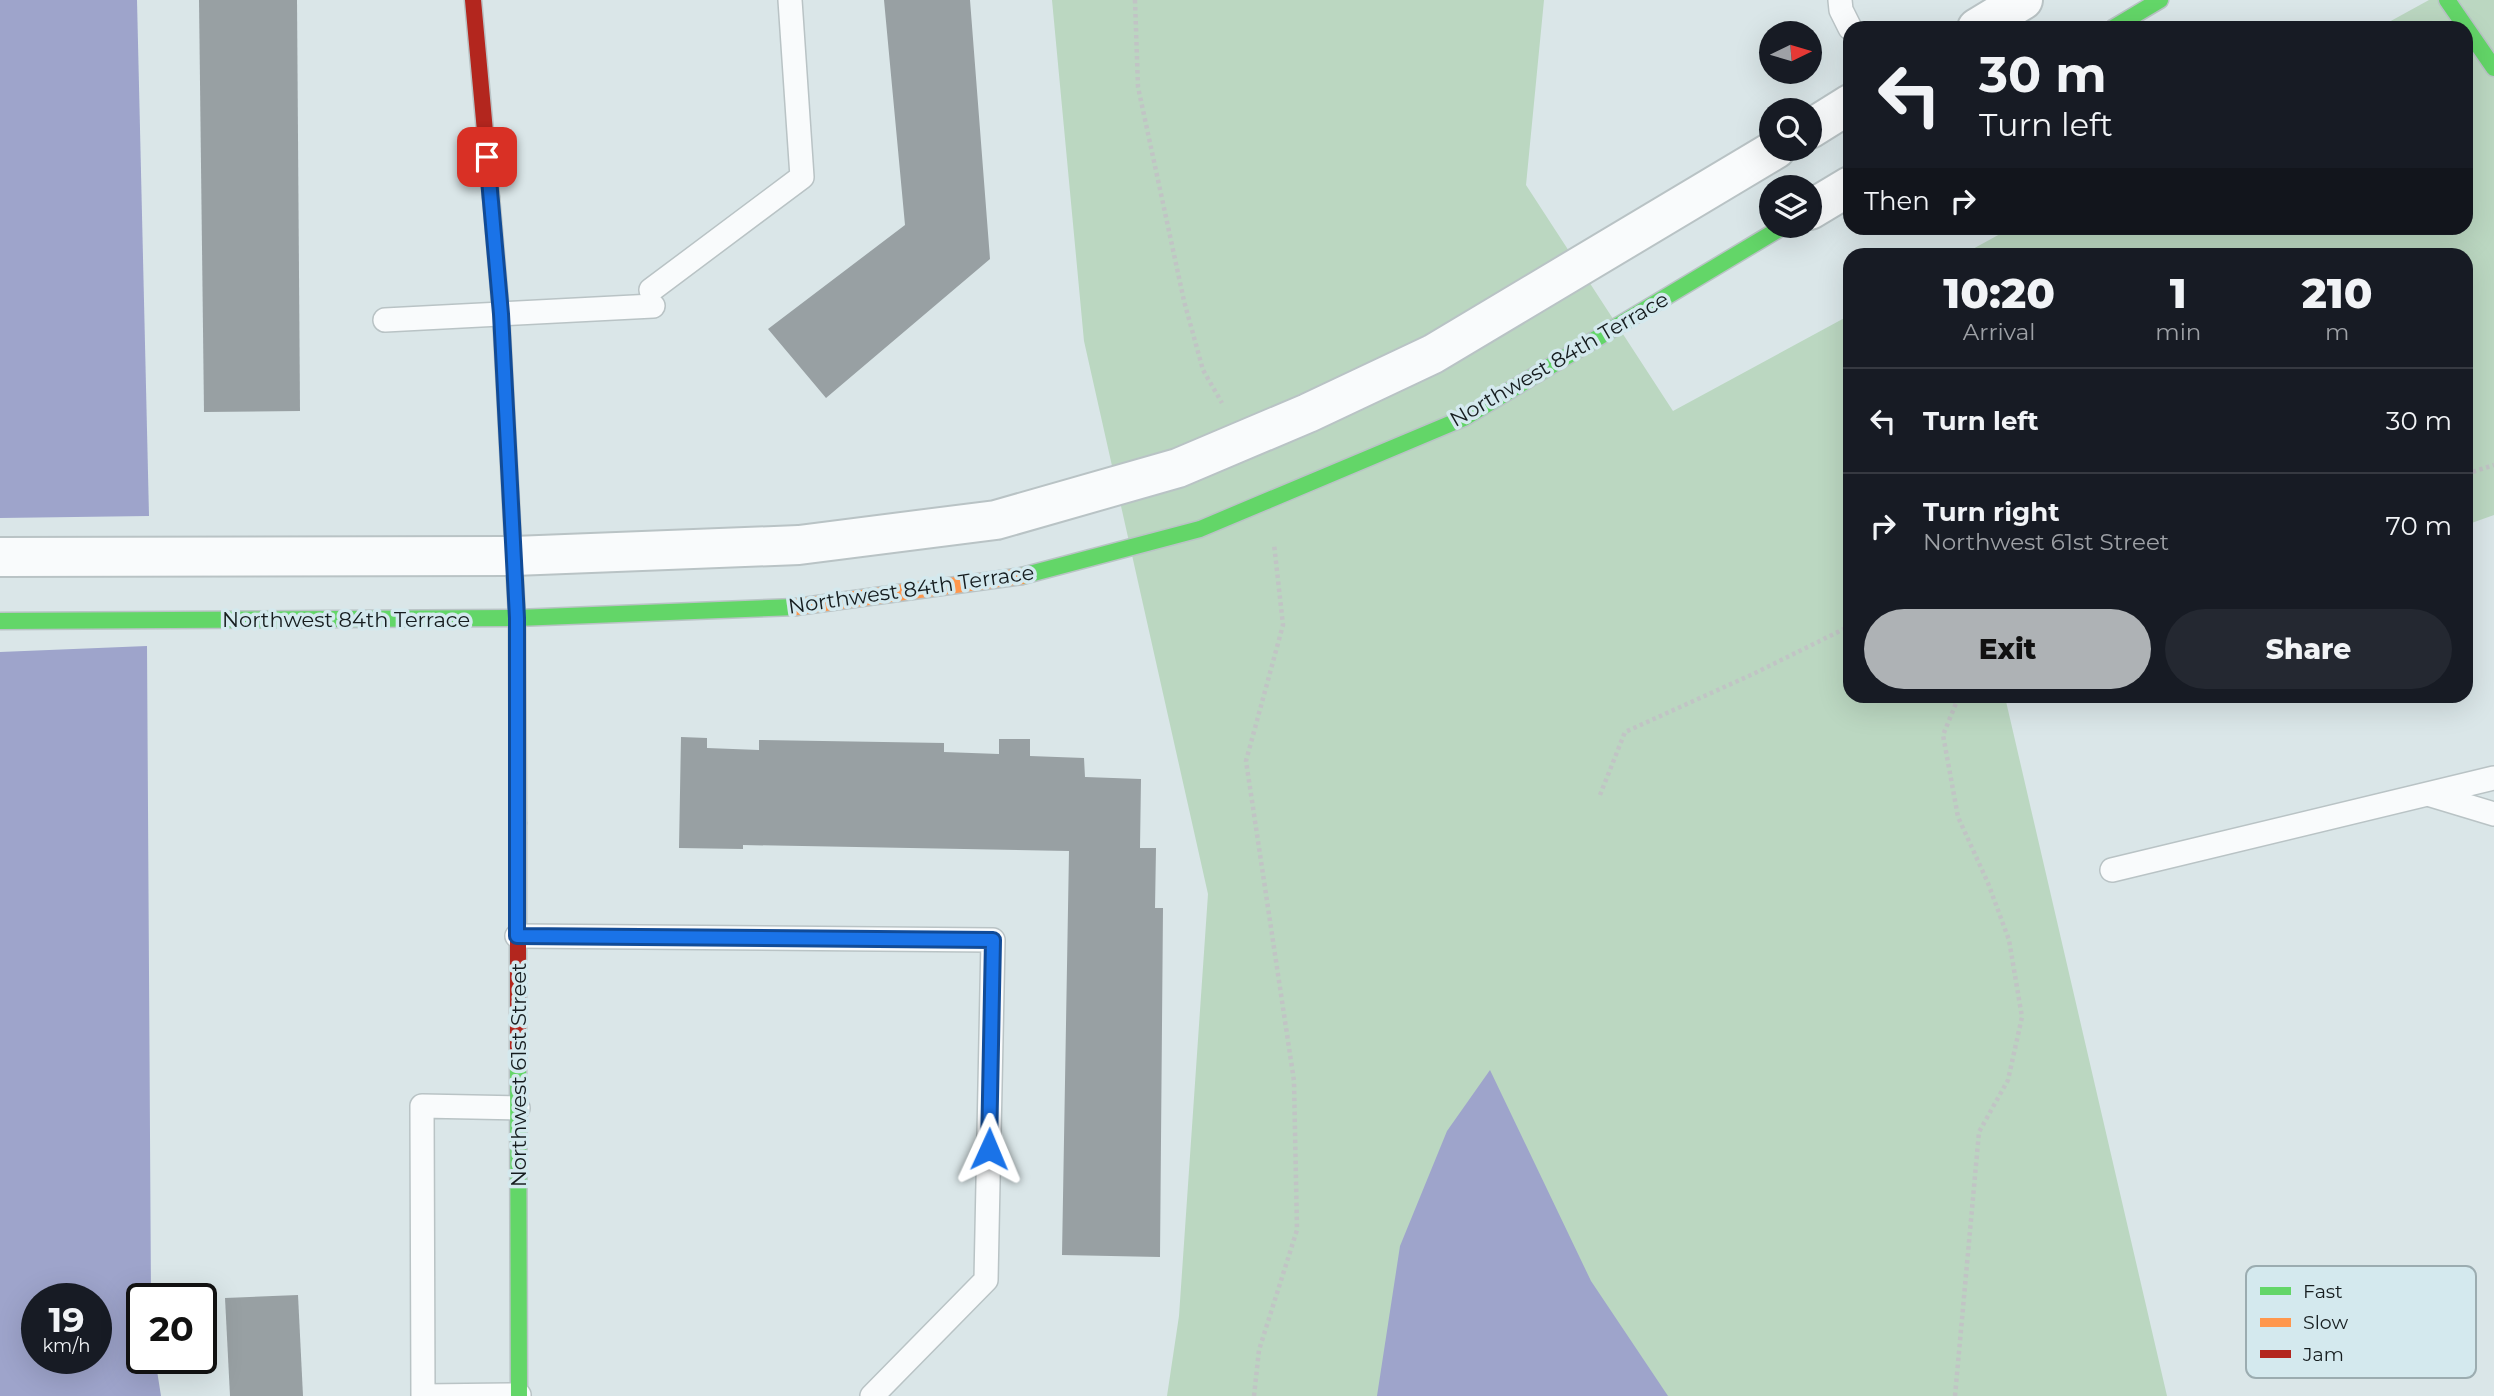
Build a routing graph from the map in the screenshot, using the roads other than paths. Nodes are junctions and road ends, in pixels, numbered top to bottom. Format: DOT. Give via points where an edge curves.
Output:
graph roads {
  1 [pos="473,0"];
  2 [pos="790,0"];
  3 [pos="1840,0"];
  4 [pos="2023,0"];
  5 [pos="2160,0"];
  6 [pos="2447,0"];
  7 [pos="1846,21"];
  8 [pos="1988,21"];
  9 [pos="2125,21"];
  10 [pos="2462,21"];
  11 [pos="2473,38"];
  12 [pos="2494,68"];
  13 [pos="1843,108"];
  14 [pos="1822,121"];
  15 [pos="1759,159"];
  16 [pos="1843,190"];
  17 [pos="1822,204"];
  18 [pos="1764,238"];
  19 [pos="501,314"];
  20 [pos="385,320"];
  21 [pos="514,556"];
  22 [pos="0,557"];
  23 [pos="517,618"];
  24 [pos="0,621"];
  25 [pos="2494,778"];
  26 [pos="2428,794"];
  27 [pos="2494,814"];
  28 [pos="2112,870"];
  29 [pos="517,936"];
  30 [pos="518,1108"];
  31 [pos="519,1395"];
  32 [pos="872,1396"];
  1 -- 19 [label="street, Northwest 61st Street"];
  2 -- 19 [label="lane" via="802,177 652,298"];
  3 -- 7 [label="lane"];
  4 -- 8 [label="street"];
  5 -- 9 [label="street"];
  6 -- 10 [label="street"];
  11 -- 12 [label="street"];
  13 -- 14 [label="street"];
  15 -- 21 [label="street" via="1433,354 1178,468 996,520 799,545"];
  16 -- 17 [label="street"];
  18 -- 23 [label="street, Northwest 84th Terrace" via="1464,418 1200,529 1016,578 807,607"];
  19 -- 20 [label="lane"];
  19 -- 21 [label="street, Northwest 61st Street"];
  21 -- 22 [label="street"];
  21 -- 23 [label="street, Northwest 61st Street"];
  23 -- 24 [label="street, Northwest 84th Terrace"];
  23 -- 29 [label="street, Northwest 61st Street"];
  25 -- 26 [label="lane"];
  26 -- 27 [label="lane"];
  26 -- 28 [label="lane"];
  29 -- 30 [label="street, Northwest 61st Street"];
  29 -- 32 [label="lane" via="993,940 986,1280"];
  30 -- 31 [label="street, Northwest 61st Street"];
  30 -- 31 [label="lane" via="422,1106 423,1396"];
}
